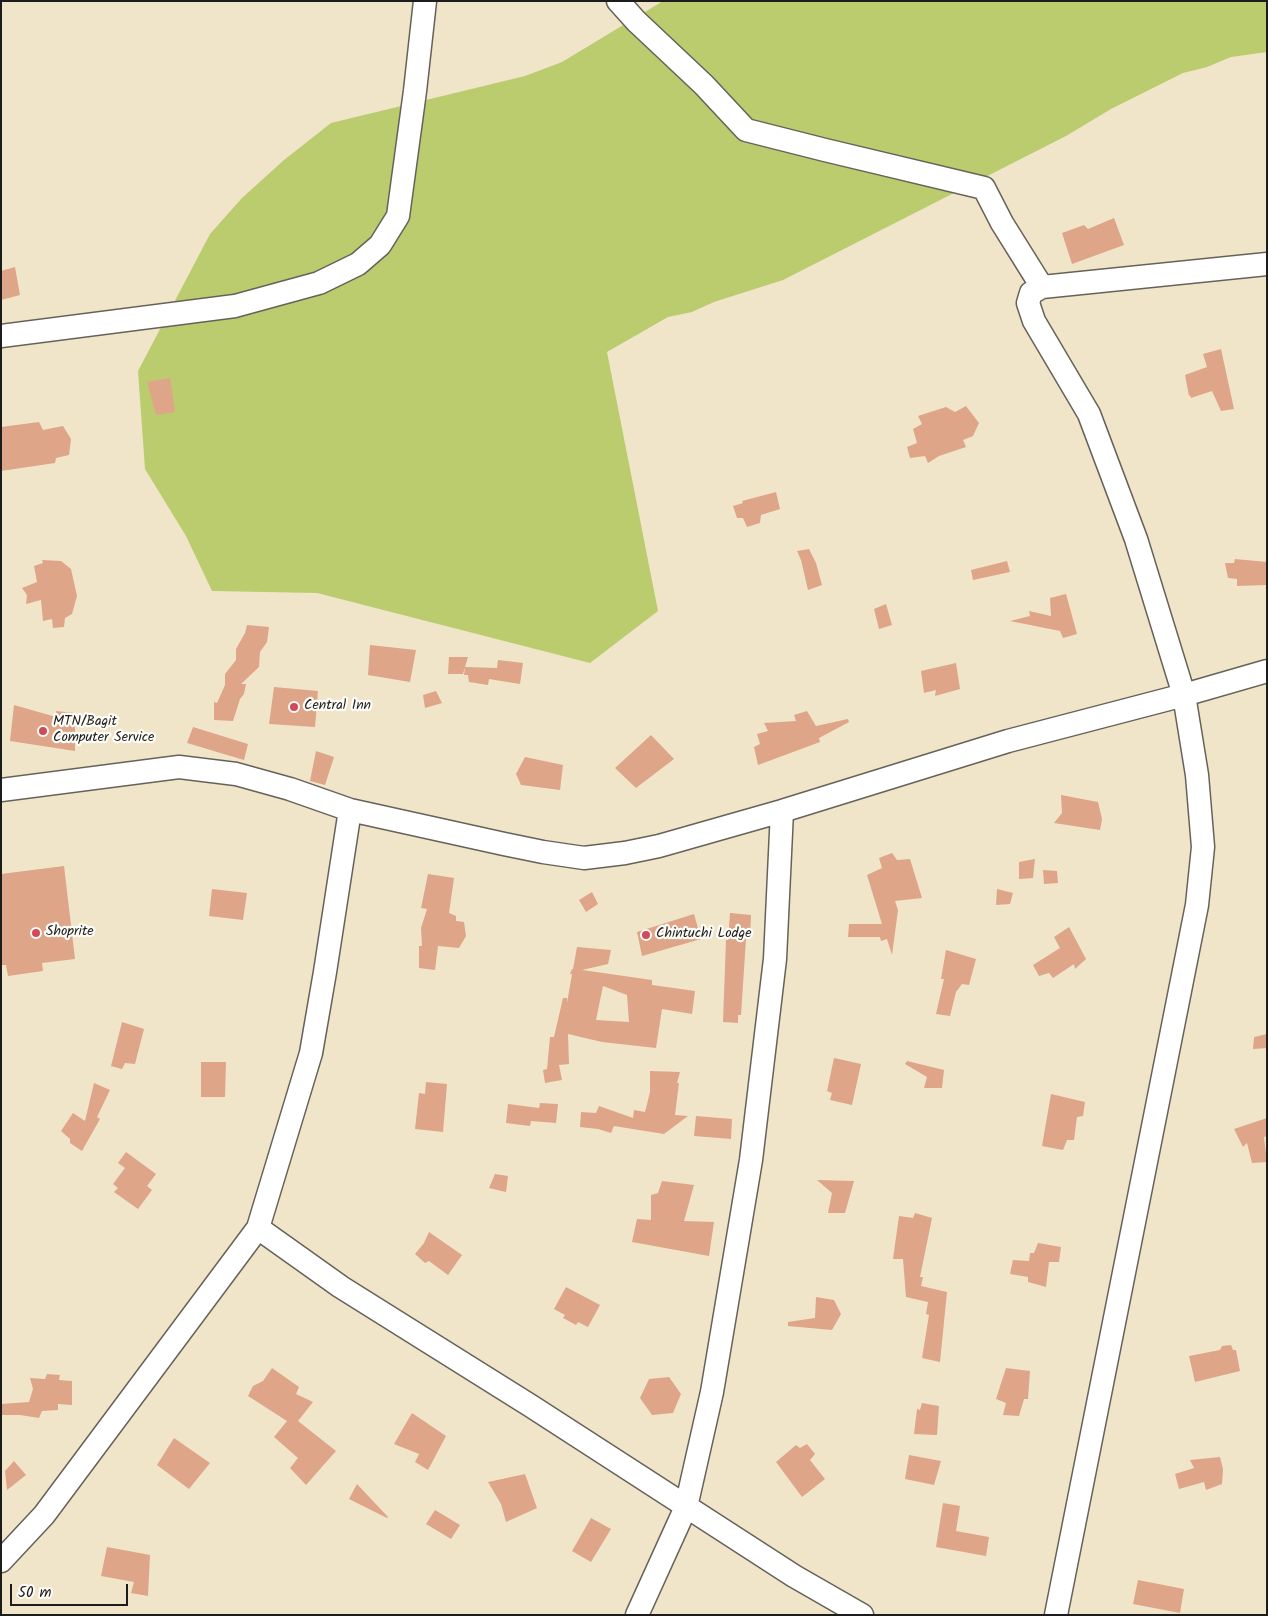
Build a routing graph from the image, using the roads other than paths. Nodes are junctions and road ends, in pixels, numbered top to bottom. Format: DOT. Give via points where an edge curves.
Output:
graph roads {
  1 [pos="425,1"];
  2 [pos="618,1"];
  3 [pos="1267,264"];
  4 [pos="1042,287"];
  5 [pos="1,336"];
  6 [pos="1267,671"];
  7 [pos="1184,695"];
  8 [pos="1,790"];
  9 [pos="350,810"];
  10 [pos="782,811"];
  11 [pos="258,1228"];
  12 [pos="686,1507"];
  13 [pos="1,1561"];
  14 [pos="638,1615"];
  15 [pos="862,1615"];
  16 [pos="1056,1615"];
  1 -- 5 [label="street" via="398,216 380,245 358,264 319,283 235,306"];
  2 -- 4 [label="street" via="704,84 746,130 984,188"];
  3 -- 4 [label="street"];
  4 -- 7 [label="street" via="1031,293 1028,303 1034,321 1089,414 1136,539"];
  6 -- 7 [label="street"];
  7 -- 10 [label="street" via="1008,741"];
  7 -- 16 [label="street" via="1204,847 1197,905"];
  8 -- 9 [label="street" via="179,767 236,774"];
  9 -- 10 [label="street" via="584,858 659,846"];
  9 -- 11 [label="street" via="311,1053"];
  10 -- 12 [label="street" via="775,959 751,1160 712,1392"];
  11 -- 12 [label="street" via="341,1287"];
  11 -- 13 [label="street" via="44,1516"];
  12 -- 14 [label="street"];
  12 -- 15 [label="street"];
}
